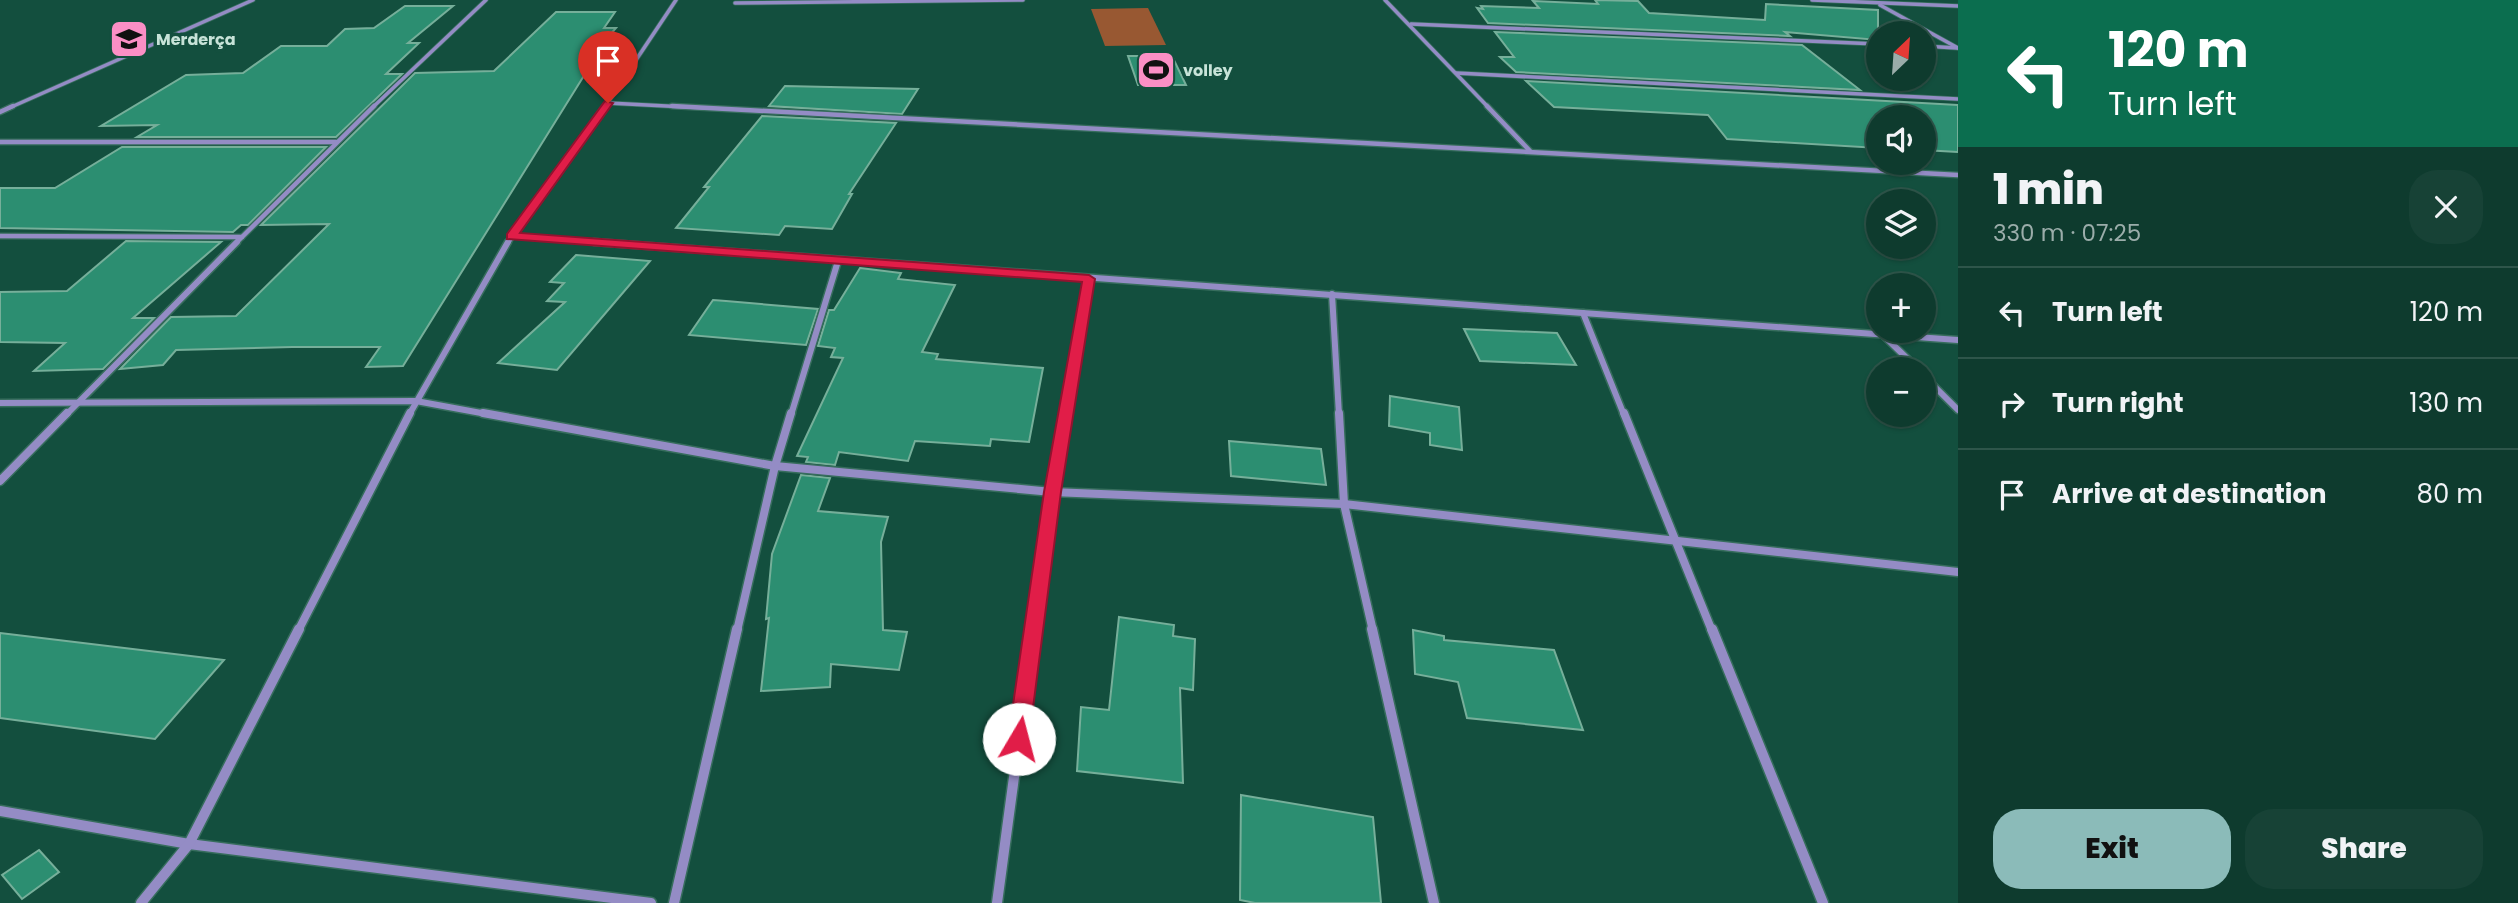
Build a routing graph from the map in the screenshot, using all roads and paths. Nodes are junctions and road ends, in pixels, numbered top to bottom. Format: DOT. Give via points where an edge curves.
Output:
graph roads {
  1 [pos="253,0"];
  2 [pos="486,0"];
  3 [pos="676,0"];
  4 [pos="1023,0"];
  5 [pos="1385,0"];
  6 [pos="1812,0"];
  7 [pos="1836,1"];
  8 [pos="735,3"];
  9 [pos="1877,3"];
  10 [pos="1958,6"];
  11 [pos="1410,24"];
  12 [pos="1866,43"];
  13 [pos="1936,47"];
  14 [pos="1958,48"];
  15 [pos="1456,73"];
  16 [pos="1958,99"];
  17 [pos="608,103"];
  18 [pos="0,112"];
  19 [pos="0,142"];
  20 [pos="336,142"];
  21 [pos="1530,151"];
  22 [pos="1958,175"];
  23 [pos="0,236"];
  24 [pos="511,236"];
  25 [pos="242,237"];
  26 [pos="838,261"];
  27 [pos="1089,279"];
  28 [pos="1332,295"];
  29 [pos="1583,313"];
  30 [pos="1866,334"];
  31 [pos="1936,339"];
  32 [pos="1958,340"];
  33 [pos="1891,343"];
  34 [pos="1906,357"];
  35 [pos="1936,388"];
  36 [pos="416,401"];
  37 [pos="0,403"];
  38 [pos="76,403"];
  39 [pos="1958,410"];
  40 [pos="775,466"];
  41 [pos="0,481"];
  42 [pos="1052,492"];
  43 [pos="1345,504"];
  44 [pos="1677,541"];
  45 [pos="1958,572"];
  46 [pos="0,811"];
  47 [pos="189,844"];
  48 [pos="141,903"];
  49 [pos="651,903"];
  50 [pos="674,903"];
  51 [pos="996,903"];
  52 [pos="1434,903"];
  53 [pos="1823,903"];
  1 -- 18 [label="street"];
  2 -- 20 [label="street"];
  3 -- 17 [label="street"];
  4 -- 8 [label="street"];
  5 -- 11 [label="street"];
  6 -- 7 [label="street"];
  7 -- 9 [label="street"];
  9 -- 10 [label="street"];
  9 -- 14 [label="street"];
  11 -- 12 [label="street"];
  11 -- 15 [label="street"];
  13 -- 14 [label="street"];
  15 -- 16 [label="street"];
  15 -- 21 [label="street"];
  17 -- 21 [label="street"];
  17 -- 24 [label="street"];
  19 -- 20 [label="street"];
  20 -- 25 [label="street"];
  21 -- 22 [label="street"];
  23 -- 25 [label="street"];
  24 -- 26 [label="street"];
  24 -- 36 [label="street"];
  25 -- 38 [label="street"];
  26 -- 27 [label="street"];
  26 -- 40 [label="street"];
  27 -- 28 [label="street"];
  27 -- 42 [label="street"];
  28 -- 29 [label="street"];
  28 -- 43 [label="street"];
  29 -- 30 [label="street"];
  29 -- 44 [label="street"];
  31 -- 32 [label="street"];
  33 -- 34 [label="street"];
  35 -- 39 [label="street"];
  36 -- 38 [label="street"];
  36 -- 40 [label="street"];
  36 -- 47 [label="street"];
  37 -- 38 [label="street"];
  38 -- 41 [label="street"];
  40 -- 42 [label="street"];
  40 -- 50 [label="street"];
  42 -- 43 [label="street"];
  42 -- 51 [label="street"];
  43 -- 44 [label="street"];
  43 -- 52 [label="street"];
  44 -- 45 [label="street"];
  44 -- 53 [label="street"];
  46 -- 47 [label="street"];
  47 -- 48 [label="street"];
  47 -- 49 [label="street"];
}
